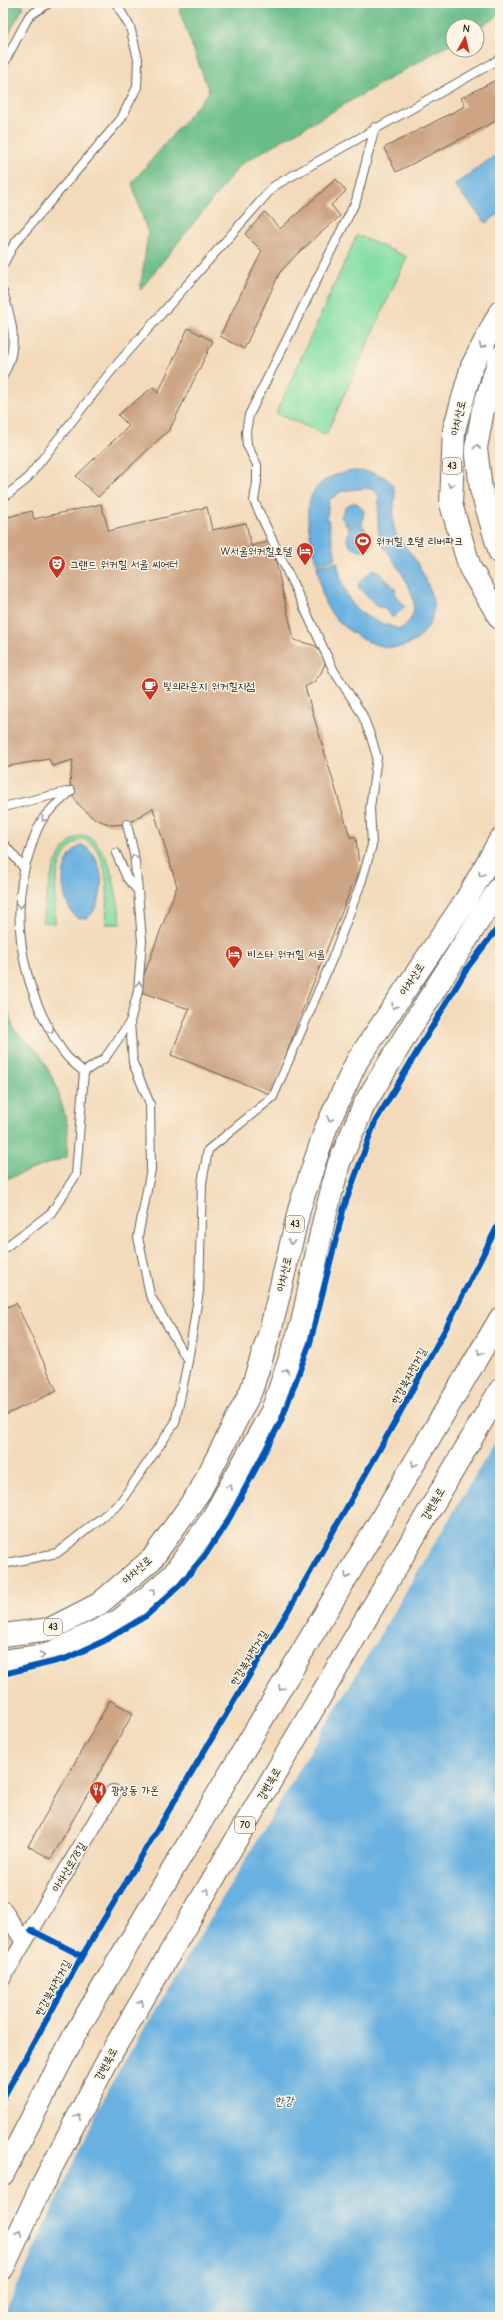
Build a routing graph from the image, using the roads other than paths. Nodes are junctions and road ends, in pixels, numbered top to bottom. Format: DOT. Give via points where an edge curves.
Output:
graph roads {
  1 [pos="49,3"];
  2 [pos="116,3"];
  3 [pos="500,59"];
  4 [pos="3,65"];
  5 [pos="375,127"];
  6 [pos="3,265"];
  7 [pos="3,292"];
  8 [pos="500,312"];
  9 [pos="500,357"];
  10 [pos="3,376"];
  11 [pos="3,498"];
  12 [pos="500,553"];
  13 [pos="500,618"];
  14 [pos="3,807"];
  15 [pos="127,824"];
  16 [pos="500,840"];
  17 [pos="3,843"];
  18 [pos="116,853"];
  19 [pos="23,867"];
  20 [pos="500,887"];
  21 [pos="138,891"];
  22 [pos="130,1022"];
  23 [pos="84,1072"];
  24 [pos="3,1249"];
  25 [pos="500,1319"];
  26 [pos="188,1361"];
  27 [pos="500,1390"];
  28 [pos="3,1564"];
  29 [pos="3,1635"];
  30 [pos="3,1661"];
  31 [pos="113,1793"];
  32 [pos="3,1909"];
  33 [pos="24,1942"];
  34 [pos="3,1977"];
  35 [pos="3,2174"];
  36 [pos="3,2268"];
  1 -- 4 [label="lane" via="29,16"];
  2 -- 6 [label="lane" via="130,27 137,53 137,87 121,119 14,244"];
  3 -- 5 [label="lane"];
  5 -- 11 [label="lane" via="274,186 112,370 26,480"];
  5 -- 26 [label="lane" via="356,201 249,414 246,432 248,445 257,465 254,501 334,671 362,714 371,737 377,757 370,808 372,845 362,880 334,954 273,1097 208,1150 202,1183 199,1290"];
  7 -- 10 [label="lane" via="11,319 14,343"];
  8 -- 13 [label="main road, 아차산로 / 43, one-way" via="472,366 454,430 451,504 470,568"];
  12 -- 9 [label="main road, 아차산로 / 43, one-way" via="481,489 476,448 483,410"];
  14 -- 19 [label="lane, one-way" via="71,791 45,816 35,834"];
  21 -- 15 [label="lane, one-way" via="134,854"];
  16 -- 29 [label="main road, 아차산로 / 43, one-way" via="466,900 358,1061 326,1128 300,1206 271,1328 251,1391 200,1491 152,1559 99,1604 50,1629"];
  17 -- 19 [label="lane"];
  18 -- 21 [label="lane" via="127,878"];
  19 -- 23 [label="lane, one-way" via="19,922 37,1006 63,1053"];
  30 -- 20 [label="main road, 43, one-way" via="47,1655 120,1620 173,1575 213,1518 272,1412 302,1323 323,1224 340,1163 364,1105"];
  22 -- 21 [label="lane, one-way" via="138,991 142,941"];
  22 -- 23 [label="lane" via="105,1058"];
  22 -- 26 [label="lane" via="133,1063 150,1104 151,1169 138,1236 150,1295"];
  23 -- 24 [label="lane" via="76,1175 51,1213"];
  25 -- 35 [label="main road, one-way" via="75,2034"];
  26 -- 28 [label="lane" via="175,1423 119,1504 57,1553"];
  36 -- 27 [label="main road, 강변북로 / 70, one-way" via="40,2189 113,2050"];
  31 -- 33 [label="street, 아차산로78길"];
  32 -- 33 [label="street"];
  33 -- 34 [label="street, 아차산로78길"];
}
